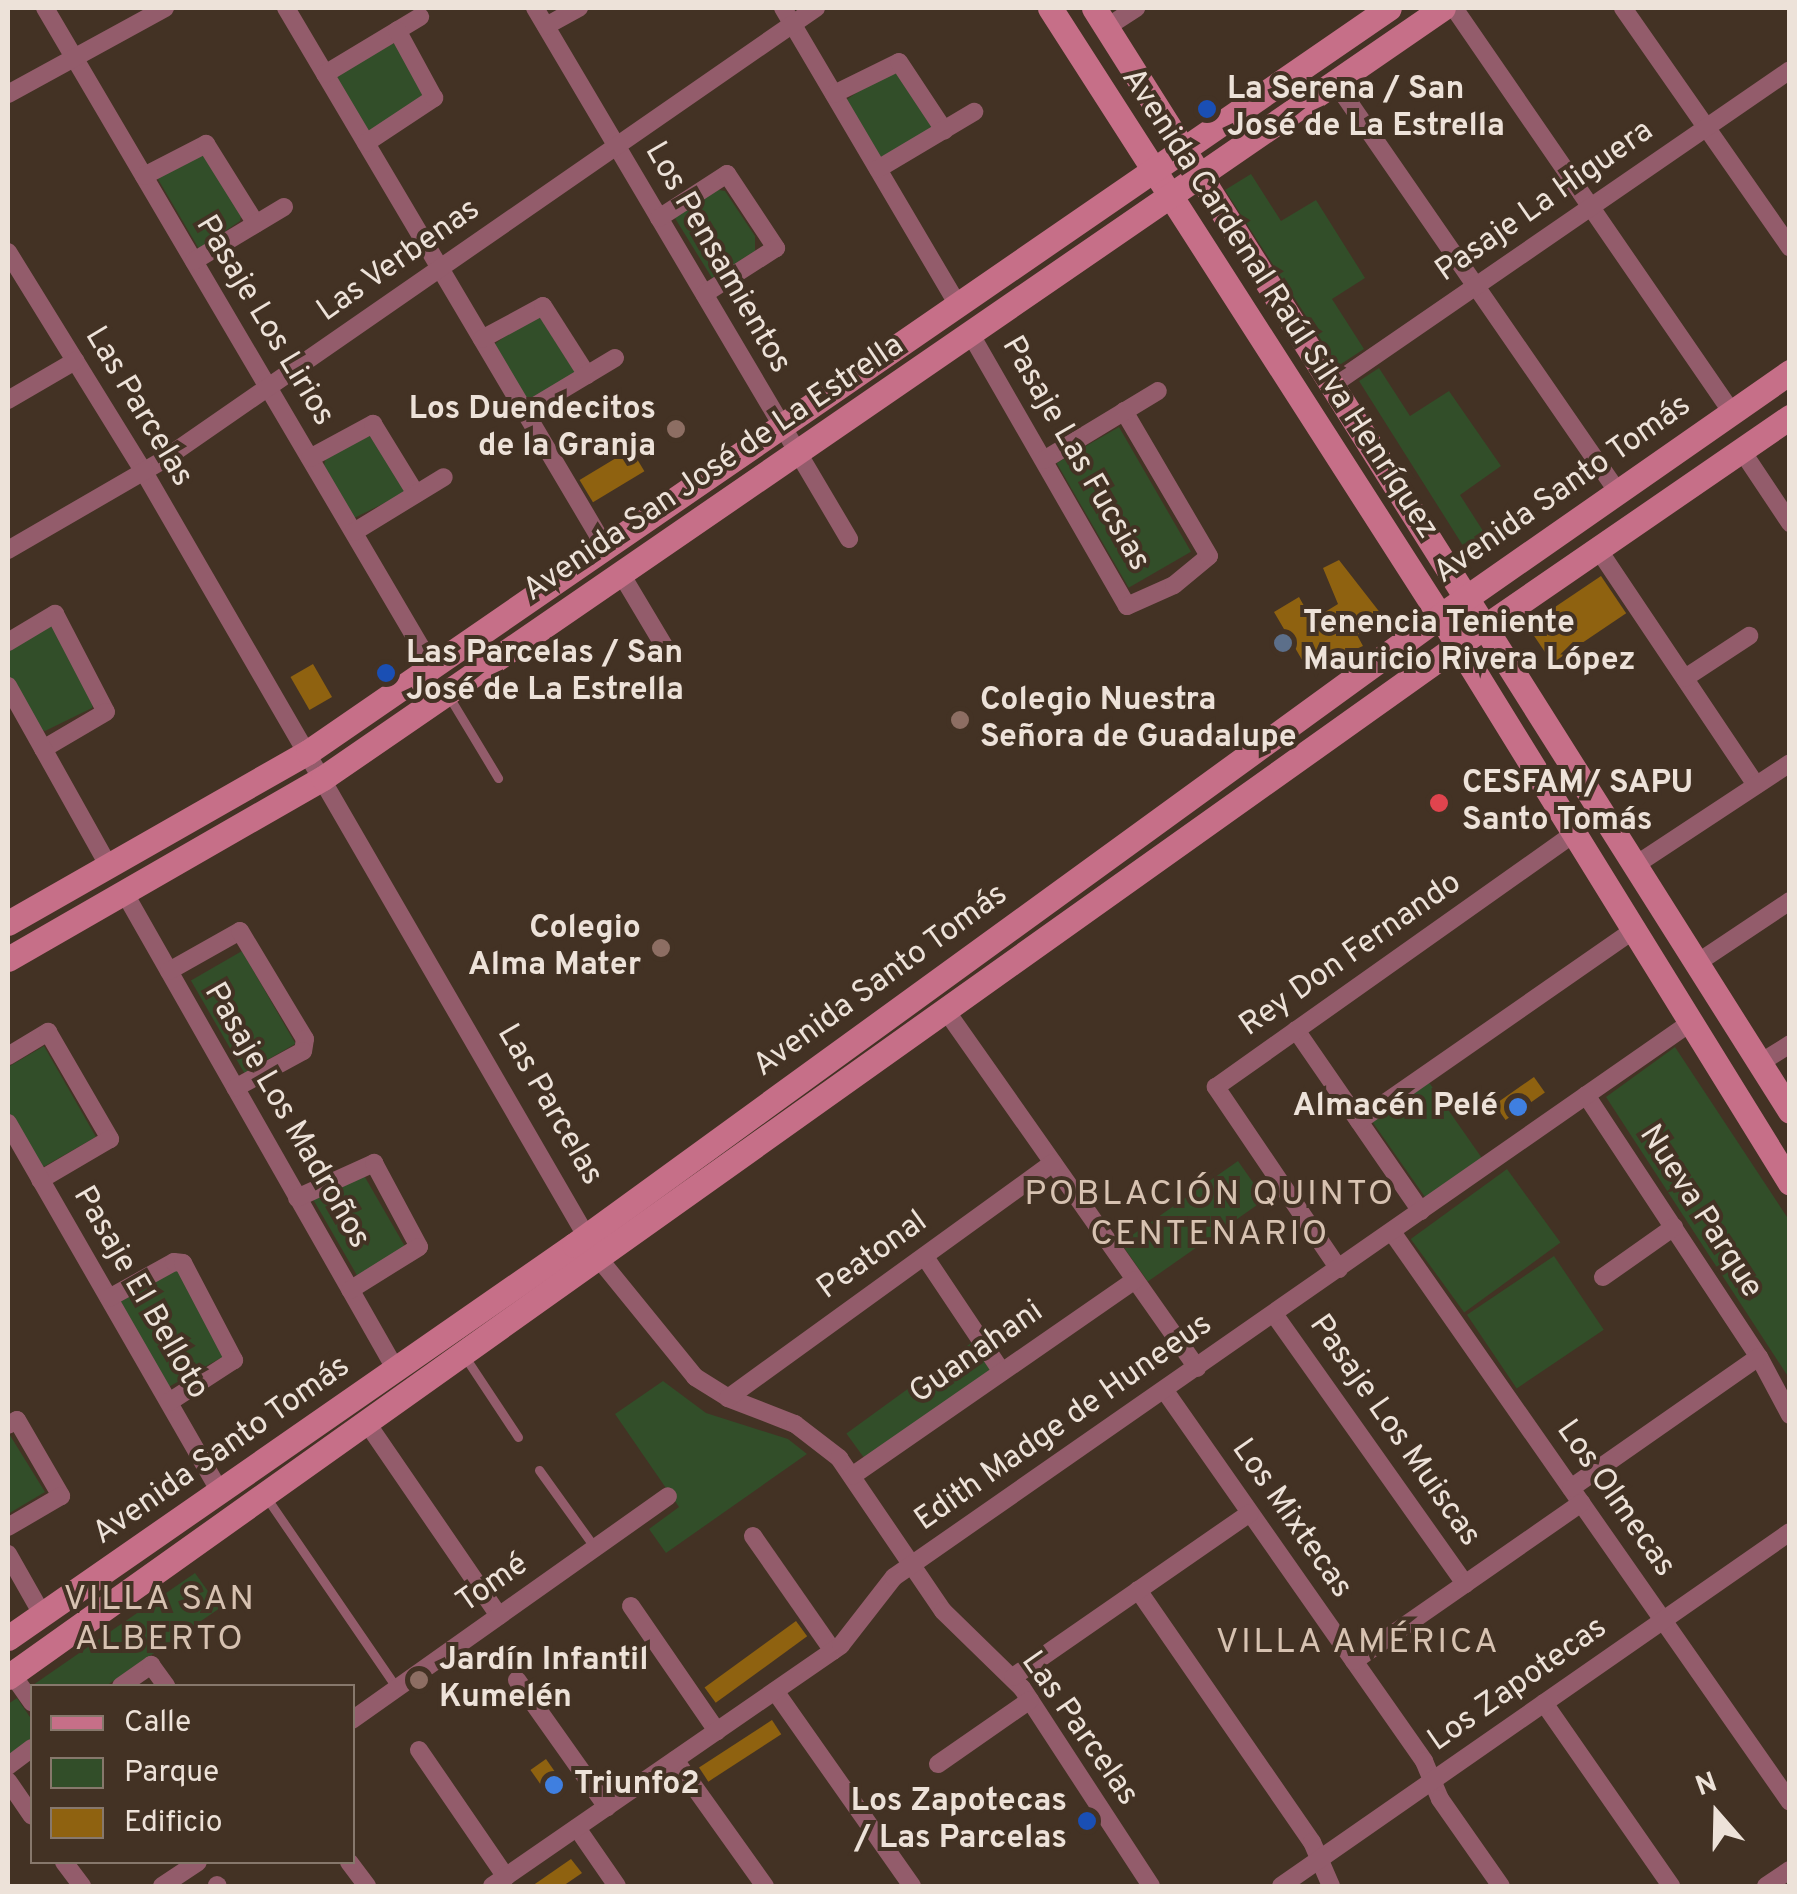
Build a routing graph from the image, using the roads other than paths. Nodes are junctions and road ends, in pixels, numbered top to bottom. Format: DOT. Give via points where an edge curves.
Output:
graph roads {
  1 [pos="45,8"];
  2 [pos="166,8"];
  3 [pos="286,8"];
  4 [pos="534,8"];
  5 [pos="579,8"];
  6 [pos="816,8"];
  7 [pos="1050,8"];
  8 [pos="1136,8"];
  9 [pos="1389,8"];
  10 [pos="1442,8"];
  11 [pos="1454,8"];
  12 [pos="1623,8"];
  13 [pos="788,16"];
  14 [pos="420,17"];
  15 [pos="1100,18"];
  16 [pos="546,26"];
  17 [pos="397,30"];
  18 [pos="74,57"];
  19 [pos="1790,70"];
  20 [pos="325,74"];
  21 [pos="1335,82"];
  22 [pos="8,94"];
  23 [pos="834,94"];
  24 [pos="974,112"];
  25 [pos="1706,127"];
  26 [pos="944,130"];
  27 [pos="366,142"];
  28 [pos="1184,146"];
  29 [pos="617,147"];
  30 [pos="1152,167"];
  31 [pos="878,169"];
  32 [pos="1202,174"];
  33 [pos="144,176"];
  34 [pos="1170,194"];
  35 [pos="284,207"];
  36 [pos="1591,207"];
  37 [pos="659,218"];
  38 [pos="256,224"];
  39 [pos="1790,247"];
  40 [pos="9,257"];
  41 [pos="194,262"];
  42 [pos="440,269"];
  43 [pos="1476,286"];
  44 [pos="704,294"];
  45 [pos="957,304"];
  46 [pos="970,333"];
  47 [pos="482,338"];
  48 [pos="615,358"];
  49 [pos="75,361"];
  50 [pos="1790,372"];
  51 [pos="587,375"];
  52 [pos="1335,383"];
  53 [pos="269,388"];
  54 [pos="1158,391"];
  55 [pos="8,400"];
  56 [pos="1124,411"];
  57 [pos="526,412"];
  58 [pos="1732,412"];
  59 [pos="1790,417"];
  60 [pos="780,426"];
  61 [pos="1742,450"];
  62 [pos="796,451"];
  63 [pos="310,458"];
  64 [pos="1044,460"];
  65 [pos="144,472"];
  66 [pos="444,477"];
  67 [pos="1617,491"];
  68 [pos="416,494"];
  69 [pos="1790,523"];
  70 [pos="354,532"];
  71 [pos="849,539"];
  72 [pos="605,546"];
  73 [pos="1598,549"];
  74 [pos="8,550"];
  75 [pos="620,572"];
  76 [pos="1480,612"];
  77 [pos="1450,632"];
  78 [pos="1748,636"];
  79 [pos="8,642"];
  80 [pos="670,656"];
  81 [pos="432,666"];
  82 [pos="1685,678"];
  83 [pos="8,686"];
  84 [pos="447,692"];
  85 [pos="43,749"];
  86 [pos="308,752"];
  87 [pos="1790,763"];
  88 [pos="323,778"];
  89 [pos="498,778"];
  90 [pos="1756,784"];
  91 [pos="1571,836"];
  92 [pos="1637,864"];
  93 [pos="108,866"];
  94 [pos="124,892"];
  95 [pos="1790,901"];
  96 [pos="8,923"];
  97 [pos="1630,933"];
  98 [pos="8,959"];
  99 [pos="1697,963"];
  100 [pos="169,972"];
  101 [pos="947,1012"];
  102 [pos="1687,1025"];
  103 [pos="1296,1030"];
  104 [pos="1790,1044"];
  105 [pos="8,1056"];
  106 [pos="1760,1064"];
  107 [pos="235,1088"];
  108 [pos="1586,1096"];
  109 [pos="1790,1110"];
  110 [pos="1359,1121"];
  111 [pos="8,1123"];
  112 [pos="1053,1162"];
  113 [pos="40,1180"];
  114 [pos="1790,1184"];
  115 [pos="297,1198"];
  116 [pos="1421,1211"];
  117 [pos="1674,1226"];
  118 [pos="1392,1232"];
  119 [pos="590,1234"];
  120 [pos="924,1256"];
  121 [pos="600,1260"];
  122 [pos="1339,1269"];
  123 [pos="1603,1277"];
  124 [pos="1135,1280"];
  125 [pos="350,1290"];
  126 [pos="109,1298"];
  127 [pos="1274,1314"];
  128 [pos="465,1356"];
  129 [pos="1759,1357"];
  130 [pos="1197,1368"];
  131 [pos="396,1370"];
  132 [pos="1002,1372"];
  133 [pos="1164,1391"];
  134 [pos="728,1398"];
  135 [pos="169,1402"];
  136 [pos="1790,1415"];
  137 [pos="8,1425"];
  138 [pos="369,1426"];
  139 [pos="518,1438"];
  140 [pos="540,1470"];
  141 [pos="852,1476"];
  142 [pos="221,1492"];
  143 [pos="668,1496"];
  144 [pos="1576,1496"];
  145 [pos="266,1497"];
  146 [pos="1250,1512"];
  147 [pos="8,1527"];
  148 [pos="1790,1532"];
  149 [pos="753,1536"];
  150 [pos="595,1548"];
  151 [pos="8,1554"];
  152 [pos="911,1566"];
  153 [pos="1465,1584"];
  154 [pos="1138,1590"];
  155 [pos="630,1606"];
  156 [pos="42,1614"];
  157 [pos="499,1616"];
  158 [pos="1663,1620"];
  159 [pos="8,1638"];
  160 [pos="833,1651"];
  161 [pos="1354,1661"];
  162 [pos="10,1675"];
  163 [pos="1013,1677"];
  164 [pos="517,1680"];
  165 [pos="124,1684"];
  166 [pos="164,1684"];
  167 [pos="397,1688"];
  168 [pos="775,1691"];
  169 [pos="30,1700"];
  170 [pos="1030,1700"];
  171 [pos="1544,1704"];
  172 [pos="355,1718"];
  173 [pos="717,1731"];
  174 [pos="30,1750"];
  175 [pos="420,1750"];
  176 [pos="675,1760"];
  177 [pos="938,1764"];
  178 [pos="8,1766"];
  179 [pos="8,1781"];
  180 [pos="1433,1781"];
  181 [pos="1787,1792"];
  182 [pos="607,1807"];
  183 [pos="30,1813"];
  184 [pos="577,1828"];
  185 [pos="1318,1861"];
  186 [pos="66,1864"];
  187 [pos="189,1864"];
  188 [pos="350,1864"];
  189 [pos="1790,1870"];
  190 [pos="499,1882"];
  191 [pos="82,1886"];
  192 [pos="162,1886"];
  193 [pos="367,1886"];
  194 [pos="618,1886"];
  195 [pos="765,1886"];
  196 [pos="912,1886"];
  197 [pos="1151,1886"];
  198 [pos="1281,1886"];
  199 [pos="1330,1886"];
  200 [pos="1501,1886"];
  201 [pos="1672,1886"];
  202 [pos="1766,1886"];
  1 -- 18 [label="street, Pasaje Los Lirios"];
  2 -- 18 [label="street"];
  3 -- 20 [label="street"];
  4 -- 16 [label="street, Los Pensamientos"];
  5 -- 16 [label="street"];
  6 -- 13 [label="street, Las Verbenas"];
  7 -- 30 [label="main road, Avenida Cardenal Raúl Silva Henríquez"];
  8 -- 15 [label="street"];
  9 -- 28 [label="main road, Avenida San José de La Estrella"];
  10 -- 21 [label="main road, Avenida San José de La Estrella"];
  11 -- 36 [label="street"];
  12 -- 25 [label="street"];
  13 -- 23 [label="street"];
  13 -- 29 [label="street, Las Verbenas"];
  14 -- 17 [label="street"];
  15 -- 28 [label="main road, Avenida Cardenal Raúl Silva Henríquez"];
  16 -- 29 [label="street, Los Pensamientos"];
  17 -- 20 [label="street"];
  17 -- 27 [label="street" via="434,98"];
  18 -- 22 [label="street"];
  18 -- 33 [label="street, Pasaje Los Lirios"];
  19 -- 25 [label="street, Pasaje La Higuera"];
  20 -- 27 [label="street"];
  21 -- 32 [label="main road, Avenida San José de La Estrella"];
  21 -- 43 [label="street"];
  23 -- 26 [label="street" via="899,62"];
  23 -- 31 [label="street"];
  24 -- 26 [label="street"];
  25 -- 36 [label="street, Pasaje La Higuera"];
  25 -- 39 [label="street"];
  26 -- 31 [label="street"];
  27 -- 42 [label="street"];
  28 -- 30 [label="main road, Avenida San José de La Estrella"];
  28 -- 32 [label="main road, Avenida Cardenal Raúl Silva Henríquez"];
  29 -- 37 [label="street, Los Pensamientos"];
  29 -- 42 [label="street, Las Verbenas"];
  30 -- 34 [label="main road, Avenida Cardenal Raúl Silva Henríquez"];
  30 -- 45 [label="main road, Avenida San José de La Estrella"];
  31 -- 45 [label="street"];
  32 -- 34 [label="main road, Avenida San José de La Estrella"];
  32 -- 52 [label="main road, Avenida Cardenal Raúl Silva Henríquez"];
  33 -- 38 [label="street" via="206,144"];
  33 -- 41 [label="street, Pasaje Los Lirios"];
  34 -- 46 [label="main road, Avenida San José de La Estrella"];
  34 -- 77 [label="main road, Avenida Cardenal Raúl Silva Henríquez"];
  35 -- 38 [label="street"];
  36 -- 43 [label="street, Pasaje La Higuera"];
  36 -- 58 [label="street"];
  37 -- 44 [label="street, Los Pensamientos"];
  37 -- 44 [label="street" via="728,174 776,248"];
  38 -- 41 [label="street"];
  40 -- 49 [label="street, Las Parcelas"];
  41 -- 53 [label="street, Pasaje Los Lirios"];
  42 -- 47 [label="street"];
  42 -- 53 [label="street, Las Verbenas"];
  43 -- 52 [label="street, Pasaje La Higuera"];
  43 -- 67 [label="street"];
  44 -- 60 [label="street, Los Pensamientos"];
  45 -- 60 [label="main road, Avenida San José de La Estrella"];
  46 -- 62 [label="main road, Avenida San José de La Estrella"];
  46 -- 64 [label="street, Pasaje Las Fucsias"];
  47 -- 51 [label="street" via="544,306"];
  47 -- 57 [label="street"];
  48 -- 51 [label="street"];
  49 -- 55 [label="street"];
  49 -- 65 [label="street, Las Parcelas"];
  50 -- 58 [label="main road, Avenida Santo Tomás"];
  51 -- 57 [label="street"];
  52 -- 76 [label="main road, Avenida Cardenal Raúl Silva Henríquez"];
  53 -- 63 [label="street, Pasaje Los Lirios"];
  53 -- 65 [label="street, Las Verbenas"];
  54 -- 56 [label="street"];
  56 -- 64 [label="street"];
  56 -- 64 [label="street, Pasaje Las Fucsias" via="1210,556 1174,585 1127,606"];
  57 -- 72 [label="street"];
  58 -- 67 [label="main road, Avenida Santo Tomás"];
  59 -- 61 [label="main road, Avenida Santo Tomás"];
  60 -- 62 [label="street, Los Pensamientos"];
  60 -- 72 [label="main road, Avenida San José de La Estrella"];
  61 -- 69 [label="street"];
  61 -- 73 [label="main road, Avenida Santo Tomás"];
  62 -- 71 [label="street, Los Pensamientos"];
  62 -- 75 [label="main road, Avenida San José de La Estrella"];
  63 -- 68 [label="street" via="372,424"];
  63 -- 70 [label="street, Pasaje Los Lirios"];
  65 -- 74 [label="street, Las Verbenas"];
  65 -- 86 [label="street, Las Parcelas"];
  66 -- 68 [label="street"];
  67 -- 76 [label="main road, Avenida Santo Tomás"];
  68 -- 70 [label="street"];
  70 -- 81 [label="street, Pasaje Los Lirios"];
  72 -- 81 [label="main road, Avenida San José de La Estrella"];
  73 -- 76 [label="main road, Avenida Santo Tomás"];
  73 -- 82 [label="street"];
  75 -- 80 [label="street"];
  75 -- 84 [label="main road, Avenida San José de La Estrella"];
  76 -- 77 [label="main road, Avenida Santo Tomás"];
  76 -- 77 [label="main road, Avenida Santo Tomás"];
  76 -- 92 [label="main road, Avenida Cardenal Raúl Silva Henríquez"];
  77 -- 91 [label="main road, Avenida Cardenal Raúl Silva Henríquez"];
  77 -- 101 [label="main road, Avenida Santo Tomás"];
  77 -- 119 [label="main road, Avenida Santo Tomás"];
  78 -- 82 [label="street"];
  79 -- 85 [label="street" via="55,614 106,712"];
  81 -- 86 [label="main road, Avenida San José de La Estrella"];
  82 -- 90 [label="street"];
  83 -- 85 [label="street"];
  84 -- 88 [label="main road, Avenida San José de La Estrella"];
  84 -- 89 [label="lane"];
  85 -- 93 [label="street"];
  86 -- 88 [label="street, Las Parcelas"];
  86 -- 93 [label="main road, Avenida San José de La Estrella"];
  87 -- 90 [label="street"];
  88 -- 94 [label="main road, Avenida San José de La Estrella"];
  88 -- 119 [label="street, Las Parcelas"];
  90 -- 92 [label="street"];
  91 -- 97 [label="main road, Avenida Cardenal Raúl Silva Henríquez"];
  91 -- 103 [label="street, Rey Don Fernando"];
  92 -- 99 [label="main road, Avenida Cardenal Raúl Silva Henríquez"];
  93 -- 96 [label="main road, Avenida San José de La Estrella"];
  94 -- 98 [label="main road, Avenida San José de La Estrella"];
  94 -- 100 [label="street, Pasaje Los Madroños"];
  95 -- 99 [label="street"];
  97 -- 102 [label="main road, Avenida Cardenal Raúl Silva Henríquez"];
  97 -- 110 [label="street"];
  99 -- 106 [label="main road, Avenida Cardenal Raúl Silva Henríquez"];
  100 -- 107 [label="street, Pasaje Los Madroños"];
  100 -- 107 [label="street" via="240,931 305,1039 303,1051"];
  101 -- 112 [label="street"];
  101 -- 121 [label="main road, Avenida Santo Tomás"];
  102 -- 108 [label="street, Edith Madge de Huneeus"];
  102 -- 114 [label="main road, Avenida Cardenal Raúl Silva Henríquez"];
  103 -- 110 [label="street"];
  103 -- 122 [label="street, Rey Don Fernando" via="1216,1089"];
  104 -- 106 [label="street"];
  105 -- 113 [label="street" via="48,1032 110,1140"];
  106 -- 109 [label="main road, Avenida Cardenal Raúl Silva Henríquez"];
  107 -- 115 [label="street, Pasaje Los Madroños"];
  108 -- 116 [label="street, Edith Madge de Huneeus"];
  108 -- 117 [label="street, Nueva Parque"];
  110 -- 116 [label="street"];
  111 -- 113 [label="street, Pasaje El Belloto"];
  112 -- 120 [label="street, Peatonal"];
  112 -- 124 [label="street"];
  113 -- 126 [label="street, Pasaje El Belloto"];
  115 -- 125 [label="street, Pasaje Los Madroños"];
  115 -- 125 [label="street" via="374,1163 419,1246"];
  116 -- 118 [label="street, Edith Madge de Huneeus"];
  117 -- 123 [label="street"];
  117 -- 129 [label="street, Nueva Parque"];
  118 -- 122 [label="street, Edith Madge de Huneeus"];
  118 -- 144 [label="street, Los Olmecas"];
  119 -- 121 [label="street, Las Parcelas"];
  119 -- 131 [label="main road, Avenida Santo Tomás"];
  120 -- 132 [label="street"];
  120 -- 134 [label="street, Peatonal"];
  121 -- 128 [label="main road, Avenida Santo Tomás"];
  121 -- 134 [label="street, Las Parcelas" via="668,1349"];
  122 -- 127 [label="street, Edith Madge de Huneeus"];
  124 -- 130 [label="street"];
  124 -- 132 [label="street, Guanahani"];
  125 -- 131 [label="street, Pasaje Los Madroños"];
  126 -- 135 [label="street, Pasaje El Belloto"];
  126 -- 135 [label="street" via="183,1263 234,1360"];
  127 -- 130 [label="street, Edith Madge de Huneeus"];
  127 -- 153 [label="street, Pasaje Los Muiscas"];
  128 -- 138 [label="main road, Avenida Santo Tomás"];
  128 -- 139 [label="lane"];
  129 -- 136 [label="street, Nueva Parque"];
  129 -- 144 [label="street"];
  130 -- 133 [label="street, Edith Madge de Huneeus"];
  131 -- 142 [label="main road, Avenida Santo Tomás"];
  132 -- 141 [label="street, Guanahani"];
  133 -- 146 [label="street, Los Mixtecas"];
  133 -- 152 [label="street, Edith Madge de Huneeus"];
  134 -- 141 [label="street, Las Parcelas" via="809,1432"];
  135 -- 142 [label="street, Pasaje El Belloto"];
  137 -- 147 [label="street" via="17,1420 61,1496"];
  138 -- 145 [label="main road, Avenida Santo Tomás"];
  138 -- 157 [label="street"];
  140 -- 150 [label="lane"];
  141 -- 152 [label="street, Las Parcelas"];
  142 -- 156 [label="main road, Avenida Santo Tomás"];
  143 -- 150 [label="street, Tomé"];
  144 -- 153 [label="street"];
  144 -- 158 [label="street, Los Olmecas"];
  145 -- 162 [label="main road, Avenida Santo Tomás"];
  145 -- 167 [label="lane"];
  146 -- 154 [label="street"];
  146 -- 161 [label="street, Los Mixtecas"];
  148 -- 158 [label="street, Los Zapotecas"];
  149 -- 160 [label="street"];
  150 -- 157 [label="street, Tomé"];
  151 -- 156 [label="street"];
  152 -- 160 [label="street, Edith Madge de Huneeus" via="882,1588"];
  152 -- 163 [label="street, Las Parcelas" via="954,1625"];
  153 -- 161 [label="street"];
  154 -- 163 [label="street"];
  154 -- 185 [label="street"];
  155 -- 173 [label="street"];
  156 -- 159 [label="main road, Avenida Santo Tomás"];
  157 -- 167 [label="street, Tomé"];
  158 -- 171 [label="street, Los Zapotecas"];
  158 -- 181 [label="street, Los Olmecas"];
  160 -- 168 [label="street, Edith Madge de Huneeus"];
  161 -- 180 [label="street, Los Mixtecas"];
  162 -- 169 [label="street"];
  163 -- 170 [label="street, Las Parcelas"];
  164 -- 182 [label="street"];
  165 -- 166 [label="street" via="151,1666"];
  167 -- 172 [label="street, Tomé"];
  168 -- 173 [label="street, Edith Madge de Huneeus"];
  168 -- 196 [label="street"];
  170 -- 177 [label="street"];
  170 -- 197 [label="street, Las Parcelas"];
  171 -- 180 [label="street, Los Zapotecas"];
  171 -- 201 [label="street"];
  173 -- 176 [label="street, Edith Madge de Huneeus"];
  174 -- 178 [label="street"];
  175 -- 190 [label="street"];
  176 -- 182 [label="street, Edith Madge de Huneeus"];
  176 -- 195 [label="street"];
  179 -- 183 [label="street"];
  180 -- 185 [label="street, Los Zapotecas"];
  180 -- 200 [label="street, Los Mixtecas"];
  182 -- 184 [label="street, Edith Madge de Huneeus"];
  184 -- 190 [label="street, Edith Madge de Huneeus"];
  184 -- 194 [label="street"];
  185 -- 198 [label="street, Los Zapotecas"];
  185 -- 199 [label="street"];
  186 -- 191 [label="street"];
  187 -- 192 [label="street"];
  188 -- 193 [label="street"];
  189 -- 202 [label="street"];
}
